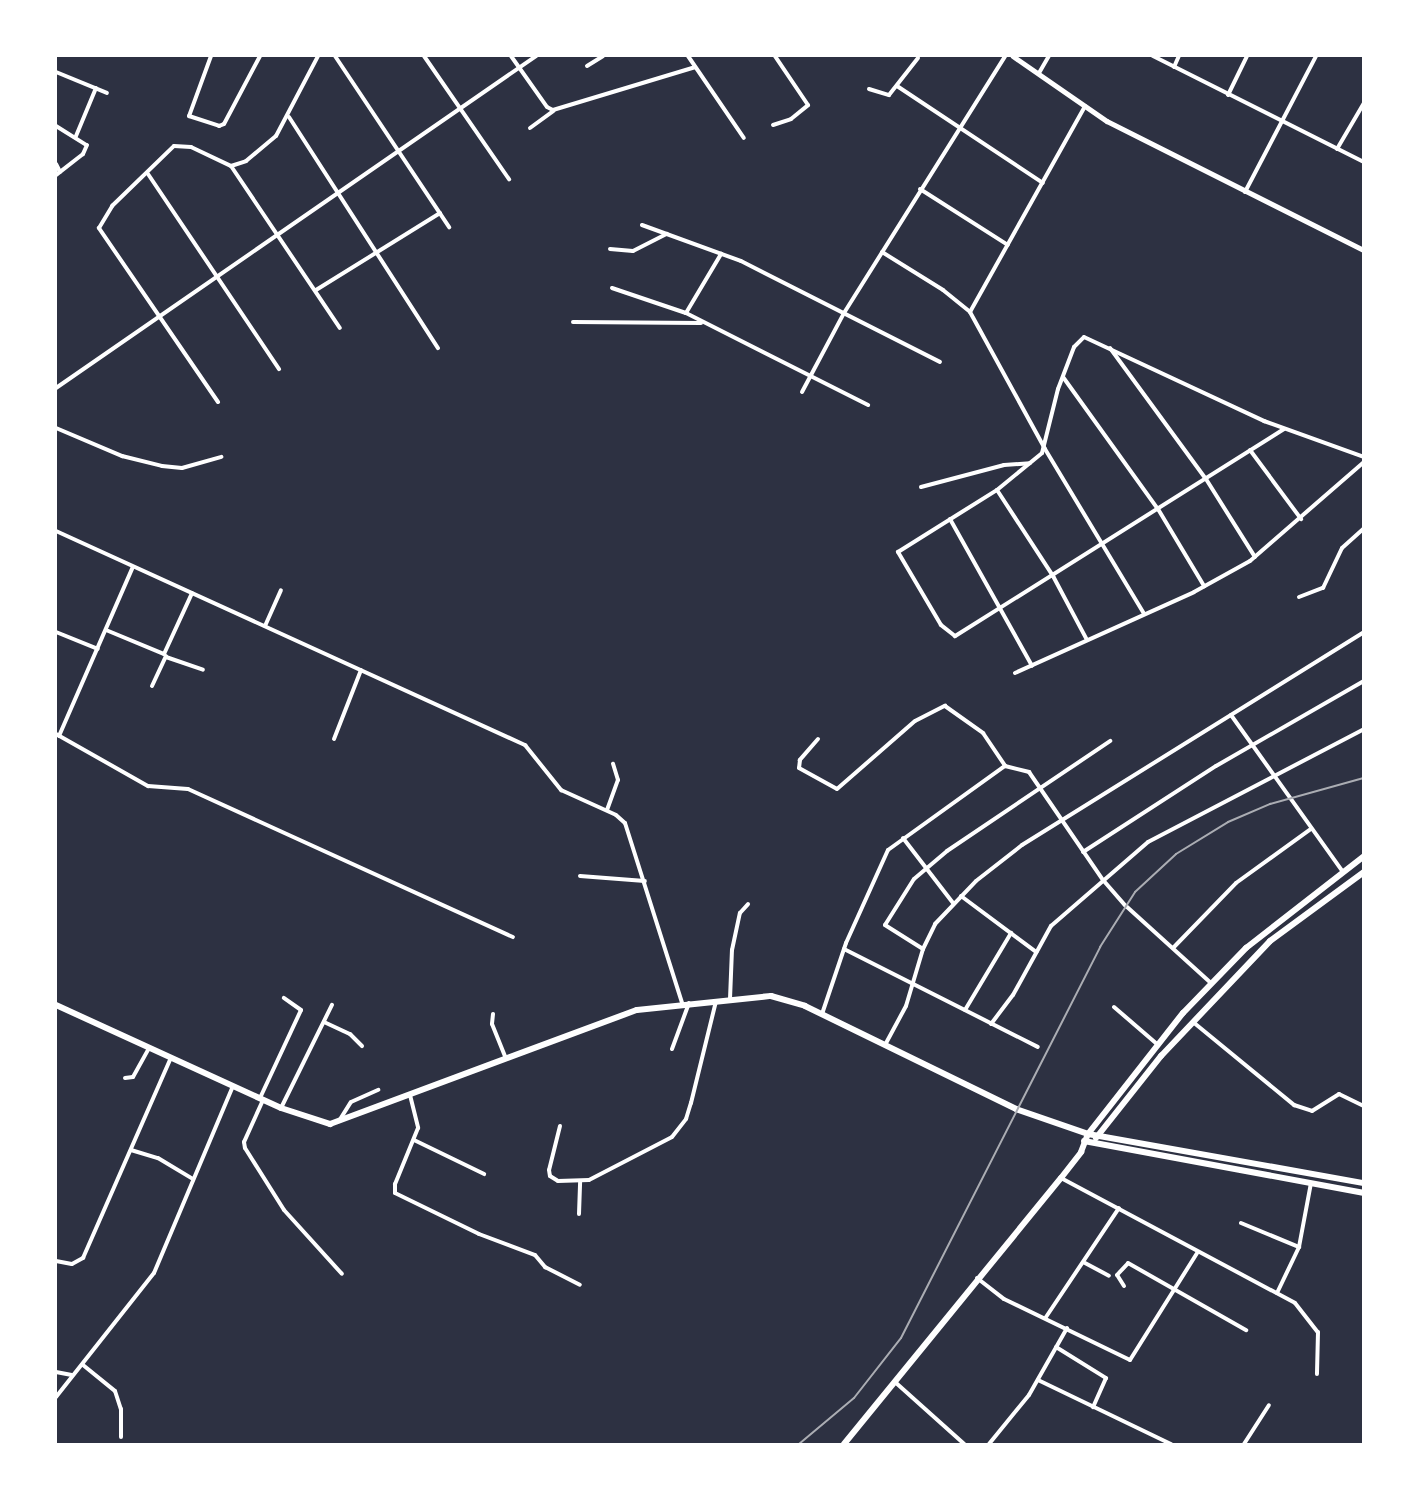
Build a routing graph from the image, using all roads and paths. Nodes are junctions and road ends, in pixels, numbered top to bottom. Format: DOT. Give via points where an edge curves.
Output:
graph roads {
  1 [pos="211,56"];
  2 [pos="260,56"];
  3 [pos="318,56"];
  4 [pos="335,56"];
  5 [pos="424,56"];
  6 [pos="511,56"];
  7 [pos="536,56"];
  8 [pos="603,56"];
  9 [pos="688,56"];
  10 [pos="775,56"];
  11 [pos="1005,56"];
  12 [pos="1013,56"];
  13 [pos="1049,56"];
  14 [pos="1154,56"];
  15 [pos="1179,56"];
  16 [pos="1247,56"];
  17 [pos="1317,56"];
  18 [pos="918,58"];
  19 [pos="587,66"];
  20 [pos="695,67"];
  21 [pos="1174,67"];
  22 [pos="518,69"];
  23 [pos="56,72"];
  24 [pos="1039,73"];
  25 [pos="897,86"];
  26 [pos="96,88"];
  27 [pos="869,90"];
  28 [pos="107,93"];
  29 [pos="1228,95"];
  30 [pos="1364,103"];
  31 [pos="1085,106"];
  32 [pos="460,108"];
  33 [pos="553,110"];
  34 [pos="289,117"];
  35 [pos="1282,122"];
  36 [pos="773,125"];
  37 [pos="56,126"];
  38 [pos="958,128"];
  39 [pos="530,129"];
  40 [pos="76,136"];
  41 [pos="744,138"];
  42 [pos="1337,149"];
  43 [pos="398,150"];
  44 [pos="1364,162"];
  45 [pos="56,164"];
  46 [pos="231,166"];
  47 [pos="58,173"];
  48 [pos="148,174"];
  49 [pos="509,179"];
  50 [pos="1043,183"];
  51 [pos="920,189"];
  52 [pos="1245,192"];
  53 [pos="338,193"];
  54 [pos="440,213"];
  55 [pos="642,225"];
  56 [pos="449,227"];
  57 [pos="279,233"];
  58 [pos="667,234"];
  59 [pos="1008,245"];
  60 [pos="610,249"];
  61 [pos="1364,250"];
  62 [pos="378,251"];
  63 [pos="882,252"];
  64 [pos="721,253"];
  65 [pos="218,273"];
  66 [pos="612,288"];
  67 [pos="316,290"];
  68 [pos="970,312"];
  69 [pos="686,313"];
  70 [pos="844,313"];
  71 [pos="159,314"];
  72 [pos="573,322"];
  73 [pos="701,323"];
  74 [pos="340,328"];
  75 [pos="1109,347"];
  76 [pos="438,348"];
  77 [pos="940,362"];
  78 [pos="279,369"];
  79 [pos="811,376"];
  80 [pos="1063,377"];
  81 [pos="56,388"];
  82 [pos="802,392"];
  83 [pos="218,402"];
  84 [pos="868,405"];
  85 [pos="56,428"];
  86 [pos="1284,429"];
  87 [pos="1045,448"];
  88 [pos="1250,450"];
  89 [pos="221,457"];
  90 [pos="1364,457"];
  91 [pos="1364,462"];
  92 [pos="1031,463"];
  93 [pos="1206,479"];
  94 [pos="921,487"];
  95 [pos="998,490"];
  96 [pos="1158,509"];
  97 [pos="950,519"];
  98 [pos="1301,519"];
  99 [pos="1364,528"];
  100 [pos="56,531"];
  101 [pos="1103,544"];
  102 [pos="1255,557"];
  103 [pos="133,567"];
  104 [pos="1053,576"];
  105 [pos="1204,586"];
  106 [pos="281,590"];
  107 [pos="192,593"];
  108 [pos="1299,597"];
  109 [pos="1002,608"];
  110 [pos="1144,614"];
  111 [pos="266,626"];
  112 [pos="106,630"];
  113 [pos="56,632"];
  114 [pos="1364,632"];
  115 [pos="1087,640"];
  116 [pos="98,650"];
  117 [pos="166,655"];
  118 [pos="1032,666"];
  119 [pos="203,670"];
  120 [pos="361,670"];
  121 [pos="1015,673"];
  122 [pos="1364,681"];
  123 [pos="152,686"];
  124 [pos="1231,715"];
  125 [pos="1364,729"];
  126 [pos="57,735"];
  127 [pos="334,739"];
  128 [pos="818,739"];
  129 [pos="1110,741"];
  130 [pos="1250,746"];
  131 [pos="612,764"];
  132 [pos="1005,766"];
  133 [pos="1271,776"];
  134 [pos="1040,788"];
  135 [pos="607,810"];
  136 [pos="1063,820"];
  137 [pos="1311,829"];
  138 [pos="903,838"];
  139 [pos="1083,852"];
  140 [pos="1364,856"];
  141 [pos="928,870"];
  142 [pos="1364,872"];
  143 [pos="1343,873"];
  144 [pos="580,876"];
  145 [pos="1103,880"];
  146 [pos="645,881"];
  147 [pos="1321,887"];
  148 [pos="961,896"];
  149 [pos="1329,896"];
  150 [pos="953,903"];
  151 [pos="748,904"];
  152 [pos="1011,933"];
  153 [pos="1260,936"];
  154 [pos="513,937"];
  155 [pos="1268,944"];
  156 [pos="1174,947"];
  157 [pos="844,949"];
  158 [pos="923,949"];
  159 [pos="1036,952"];
  160 [pos="912,984"];
  161 [pos="1212,984"];
  162 [pos="284,998"];
  163 [pos="730,999"];
  164 [pos="717,1000"];
  165 [pos="685,1003"];
  166 [pos="56,1005"];
  167 [pos="332,1005"];
  168 [pos="1114,1007"];
  169 [pos="965,1010"];
  170 [pos="493,1014"];
  171 [pos="822,1014"];
  172 [pos="324,1022"];
  173 [pos="1192,1022"];
  174 [pos="991,1024"];
  175 [pos="1157,1044"];
  176 [pos="885,1045"];
  177 [pos="362,1046"];
  178 [pos="1038,1047"];
  179 [pos="149,1048"];
  180 [pos="672,1049"];
  181 [pos="171,1057"];
  182 [pos="505,1057"];
  183 [pos="125,1078"];
  184 [pos="233,1086"];
  185 [pos="378,1090"];
  186 [pos="410,1094"];
  187 [pos="262,1099"];
  188 [pos="1364,1106"];
  189 [pos="281,1108"];
  190 [pos="338,1121"];
  191 [pos="560,1126"];
  192 [pos="1086,1138"];
  193 [pos="1096,1138"];
  194 [pos="414,1140"];
  195 [pos="1091,1145"];
  196 [pos="131,1150"];
  197 [pos="1081,1152"];
  198 [pos="484,1174"];
  199 [pos="1061,1178"];
  200 [pos="193,1179"];
  201 [pos="580,1182"];
  202 [pos="1311,1183"];
  203 [pos="1364,1183"];
  204 [pos="1364,1193"];
  205 [pos="1119,1208"];
  206 [pos="579,1214"];
  207 [pos="1242,1222"];
  208 [pos="1299,1247"];
  209 [pos="1197,1253"];
  210 [pos="56,1261"];
  211 [pos="1085,1263"];
  212 [pos="342,1274"];
  213 [pos="1109,1276"];
  214 [pos="976,1277"];
  215 [pos="580,1285"];
  216 [pos="1124,1286"];
  217 [pos="1173,1289"];
  218 [pos="1277,1293"];
  219 [pos="1046,1317"];
  220 [pos="1067,1328"];
  221 [pos="1246,1330"];
  222 [pos="1056,1347"];
  223 [pos="82,1365"];
  224 [pos="56,1372"];
  225 [pos="1317,1374"];
  226 [pos="73,1376"];
  227 [pos="1038,1380"];
  228 [pos="895,1382"];
  229 [pos="56,1396"];
  230 [pos="1269,1405"];
  231 [pos="1093,1407"];
  232 [pos="121,1437"];
  233 [pos="844,1444"];
  234 [pos="964,1444"];
  235 [pos="989,1444"];
  236 [pos="1171,1444"];
  237 [pos="1244,1444"];
  1 -- 2 [label="street" via="189,116 220,126"];
  3 -- 34 [label="street"];
  4 -- 43 [label="street"];
  5 -- 32 [label="street"];
  6 -- 22 [label="street"];
  7 -- 22 [label="street"];
  8 -- 19 [label="street"];
  9 -- 20 [label="street"];
  10 -- 36 [label="street" via="807,105 791,119"];
  11 -- 38 [label="street"];
  12 -- 24 [label="street"];
  13 -- 24 [label="street"];
  14 -- 21 [label="street"];
  15 -- 21 [label="street"];
  16 -- 29 [label="street"];
  17 -- 35 [label="street"];
  18 -- 25 [label="street"];
  20 -- 33 [label="street"];
  20 -- 41 [label="street"];
  21 -- 29 [label="street"];
  22 -- 32 [label="street"];
  22 -- 33 [label="street"];
  23 -- 26 [label="street"];
  24 -- 31 [label="street"];
  25 -- 27 [label="street" via="886,96"];
  25 -- 38 [label="street"];
  26 -- 28 [label="street"];
  26 -- 40 [label="street"];
  29 -- 35 [label="street"];
  30 -- 42 [label="street"];
  31 -- 50 [label="street"];
  31 -- 52 [label="street"];
  32 -- 43 [label="street"];
  32 -- 49 [label="street"];
  33 -- 39 [label="street"];
  34 -- 46 [label="street" via="259,152"];
  34 -- 53 [label="street"];
  35 -- 42 [label="street"];
  35 -- 52 [label="street"];
  37 -- 40 [label="street"];
  38 -- 50 [label="street"];
  38 -- 51 [label="street"];
  40 -- 47 [label="street" via="85,141 87,148"];
  42 -- 44 [label="street"];
  43 -- 53 [label="street"];
  43 -- 54 [label="street"];
  45 -- 47 [label="street"];
  46 -- 48 [label="street" via="179,146 163,154"];
  46 -- 57 [label="street"];
  48 -- 65 [label="street"];
  48 -- 71 [label="street" via="112,206 99,226"];
  50 -- 59 [label="street"];
  51 -- 59 [label="street"];
  51 -- 63 [label="street"];
  52 -- 61 [label="street"];
  53 -- 57 [label="street"];
  53 -- 62 [label="street"];
  54 -- 56 [label="street"];
  54 -- 62 [label="street"];
  55 -- 58 [label="street"];
  57 -- 65 [label="street"];
  57 -- 67 [label="street"];
  58 -- 60 [label="street" via="633,251"];
  58 -- 64 [label="street"];
  59 -- 68 [label="street"];
  62 -- 67 [label="street"];
  62 -- 76 [label="street"];
  63 -- 68 [label="street"];
  63 -- 70 [label="street"];
  64 -- 69 [label="street"];
  64 -- 70 [label="street"];
  65 -- 71 [label="street"];
  65 -- 78 [label="street"];
  66 -- 69 [label="street"];
  67 -- 74 [label="street"];
  68 -- 87 [label="street"];
  69 -- 73 [label="street"];
  70 -- 77 [label="street"];
  70 -- 79 [label="street"];
  71 -- 81 [label="street"];
  71 -- 83 [label="street"];
  72 -- 73 [label="street"];
  73 -- 79 [label="street"];
  75 -- 80 [label="street" via="1093,338 1080,340"];
  75 -- 86 [label="street"];
  75 -- 93 [label="street"];
  79 -- 82 [label="street"];
  79 -- 84 [label="street"];
  80 -- 87 [label="street"];
  80 -- 96 [label="street"];
  85 -- 89 [label="street" via="122,456 162,466 182,468"];
  86 -- 88 [label="street"];
  86 -- 90 [label="street"];
  87 -- 92 [label="street"];
  87 -- 101 [label="street"];
  88 -- 93 [label="street"];
  88 -- 98 [label="street"];
  91 -- 98 [label="street"];
  92 -- 94 [label="street" via="1004,465"];
  92 -- 95 [label="street"];
  93 -- 96 [label="street"];
  93 -- 102 [label="street"];
  95 -- 97 [label="street"];
  95 -- 104 [label="street"];
  96 -- 101 [label="street"];
  96 -- 105 [label="street"];
  97 -- 109 [label="street"];
  97 -- 109 [label="street" via="898,552 950,636"];
  98 -- 102 [label="street"];
  99 -- 108 [label="street" via="1342,548 1323,588"];
  100 -- 103 [label="street"];
  101 -- 104 [label="street"];
  101 -- 110 [label="street"];
  102 -- 105 [label="street"];
  103 -- 107 [label="street"];
  103 -- 112 [label="street"];
  104 -- 109 [label="street"];
  104 -- 115 [label="street"];
  105 -- 110 [label="street"];
  106 -- 111 [label="street"];
  107 -- 111 [label="street"];
  107 -- 117 [label="street"];
  109 -- 118 [label="street"];
  110 -- 115 [label="street"];
  111 -- 120 [label="street"];
  112 -- 116 [label="street"];
  112 -- 117 [label="street"];
  113 -- 116 [label="street"];
  114 -- 124 [label="street"];
  115 -- 118 [label="street"];
  116 -- 126 [label="street"];
  117 -- 119 [label="street"];
  117 -- 123 [label="street"];
  118 -- 121 [label="street"];
  120 -- 127 [label="street"];
  120 -- 135 [label="street" via="518,740 561,790"];
  122 -- 130 [label="street"];
  124 -- 130 [label="street"];
  124 -- 136 [label="street"];
  125 -- 133 [label="street"];
  126 -- 154 [label="street" via="148,786 188,789"];
  128 -- 132 [label="street" via="800,760 799,768 833,789 921,717 945,706 983,733"];
  129 -- 134 [label="street"];
  130 -- 133 [label="street"];
  130 -- 139 [label="street"];
  131 -- 135 [label="street" via="618,780"];
  132 -- 134 [label="street" via="1024,769"];
  132 -- 138 [label="street"];
  133 -- 137 [label="street"];
  133 -- 145 [label="street" via="1157,835"];
  134 -- 136 [label="street"];
  134 -- 141 [label="street" via="947,851"];
  135 -- 146 [label="street" via="625,823"];
  136 -- 139 [label="street"];
  136 -- 148 [label="street" via="1022,845"];
  137 -- 143 [label="street"];
  137 -- 156 [label="street" via="1236,883"];
  138 -- 141 [label="street"];
  138 -- 157 [label="street" via="888,850 875,872"];
  139 -- 145 [label="street"];
  140 -- 143 [label="main road"];
  141 -- 150 [label="street"];
  141 -- 158 [label="street" via="914,879 899,898 885,925"];
  142 -- 149 [label="main road"];
  143 -- 147 [label="main road"];
  144 -- 146 [label="street"];
  145 -- 156 [label="street" via="1126,906"];
  145 -- 159 [label="street" via="1051,926"];
  146 -- 165 [label="street"];
  147 -- 149 [label="main road"];
  147 -- 153 [label="main road"];
  148 -- 150 [label="street"];
  148 -- 152 [label="street"];
  149 -- 155 [label="main road"];
  150 -- 158 [label="street" via="935,924"];
  151 -- 163 [label="street" via="740,913 732,950"];
  152 -- 159 [label="street"];
  152 -- 169 [label="street"];
  153 -- 155 [label="main road"];
  153 -- 161 [label="main road"];
  155 -- 173 [label="main road"];
  156 -- 161 [label="street"];
  157 -- 160 [label="street"];
  157 -- 171 [label="street"];
  158 -- 160 [label="street"];
  159 -- 174 [label="street"];
  160 -- 169 [label="street"];
  160 -- 176 [label="street" via="906,1006"];
  161 -- 175 [label="main road"];
  162 -- 187 [label="street" via="301,1010"];
  163 -- 164 [label="main road"];
  163 -- 171 [label="main road" via="785,998"];
  164 -- 165 [label="main road"];
  164 -- 201 [label="street" via="691,1103 678,1132"];
  165 -- 180 [label="street"];
  165 -- 182 [label="main road" via="637,1010"];
  166 -- 179 [label="main road"];
  167 -- 172 [label="street"];
  168 -- 175 [label="street"];
  169 -- 174 [label="street"];
  170 -- 182 [label="street" via="492,1024"];
  171 -- 176 [label="main road"];
  172 -- 177 [label="street" via="350,1034"];
  172 -- 189 [label="street"];
  173 -- 188 [label="street" via="1294,1105 1312,1111 1339,1094"];
  173 -- 193 [label="main road"];
  174 -- 178 [label="street"];
  175 -- 192 [label="main road"];
  176 -- 192 [label="main road" via="1016,1109"];
  179 -- 181 [label="main road"];
  179 -- 183 [label="street" via="133,1077"];
  181 -- 184 [label="main road"];
  181 -- 196 [label="street"];
  182 -- 186 [label="main road"];
  184 -- 187 [label="main road"];
  184 -- 200 [label="street"];
  185 -- 190 [label="street" via="351,1102"];
  186 -- 190 [label="main road"];
  186 -- 194 [label="street" via="418,1123"];
  187 -- 189 [label="main road"];
  187 -- 212 [label="street" via="245,1148 284,1210"];
  189 -- 190 [label="main road" via="318,1122"];
  191 -- 201 [label="street" via="549,1176 558,1181"];
  192 -- 193 [label="main road"];
  192 -- 195 [label="main road"];
  192 -- 197 [label="main road"];
  193 -- 195 [label="main road"];
  193 -- 203 [label="main road"];
  194 -- 198 [label="street"];
  194 -- 215 [label="street" via="395,1184 395,1193 479,1234 535,1255 545,1267"];
  195 -- 197 [label="main road"];
  195 -- 202 [label="main road"];
  196 -- 200 [label="street" via="158,1158"];
  196 -- 210 [label="street" via="83,1258 72,1264"];
  197 -- 199 [label="main road"];
  199 -- 205 [label="street"];
  199 -- 214 [label="main road"];
  200 -- 223 [label="street" via="154,1273"];
  201 -- 206 [label="street"];
  202 -- 204 [label="main road"];
  202 -- 208 [label="street"];
  205 -- 209 [label="street"];
  205 -- 211 [label="street"];
  207 -- 208 [label="street"];
  208 -- 218 [label="street"];
  209 -- 217 [label="street"];
  209 -- 218 [label="street"];
  211 -- 213 [label="street"];
  211 -- 219 [label="street"];
  214 -- 219 [label="street" via="1004,1299"];
  214 -- 228 [label="main road"];
  216 -- 217 [label="street" via="1117,1275 1128,1263"];
  217 -- 220 [label="street" via="1130,1360"];
  217 -- 221 [label="street"];
  218 -- 225 [label="street" via="1295,1303 1318,1332"];
  219 -- 220 [label="street"];
  220 -- 222 [label="street"];
  222 -- 227 [label="street"];
  222 -- 231 [label="street" via="1106,1378"];
  223 -- 226 [label="street"];
  223 -- 232 [label="street" via="115,1391 121,1409"];
  224 -- 226 [label="street"];
  226 -- 229 [label="street"];
  227 -- 231 [label="street"];
  227 -- 235 [label="street"];
  228 -- 233 [label="main road"];
  228 -- 234 [label="street"];
  230 -- 237 [label="street"];
  231 -- 236 [label="street"];
}
